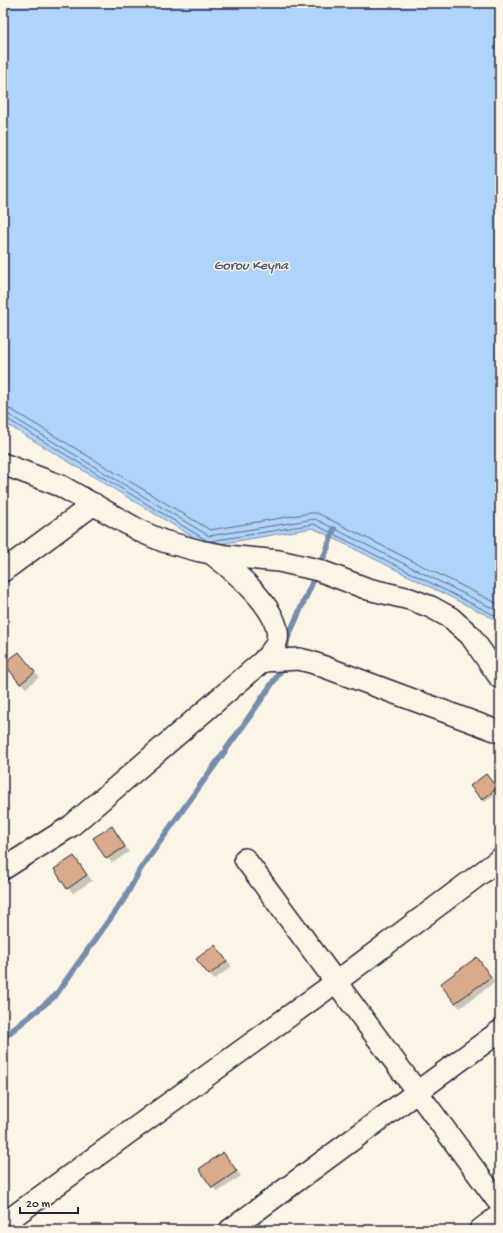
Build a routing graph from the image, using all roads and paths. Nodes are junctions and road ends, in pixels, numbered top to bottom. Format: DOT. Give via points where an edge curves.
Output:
graph roads {
  1 [pos="3,464"];
  2 [pos="94,504"];
  3 [pos="210,553"];
  4 [pos="3,571"];
  5 [pos="263,661"];
  6 [pos="500,678"];
  7 [pos="500,732"];
  8 [pos="500,858"];
  9 [pos="245,859"];
  10 [pos="3,870"];
  11 [pos="336,982"];
  12 [pos="500,1031"];
  13 [pos="418,1092"];
  14 [pos="500,1204"];
  15 [pos="500,1215"];
  16 [pos="3,1224"];
  17 [pos="230,1230"];
  18 [pos="480,1230"];
  1 -- 2 [label="street" via="61,486"];
  2 -- 3 [label="street" via="163,541"];
  2 -- 4 [label="street"];
  3 -- 5 [label="street" via="242,579 268,609 276,628 277,639 274,649"];
  3 -- 6 [label="street" via="279,561 318,570 368,589 431,607 451,618 470,635"];
  5 -- 7 [label="street" via="299,659 312,662"];
  5 -- 10 [label="street" via="70,826"];
  8 -- 11 [label="street"];
  9 -- 11 [label="street"];
  11 -- 13 [label="street"];
  11 -- 16 [label="street"];
  12 -- 13 [label="street"];
  13 -- 14 [label="street"];
  13 -- 17 [label="street"];
  15 -- 18 [label="street"];
}
